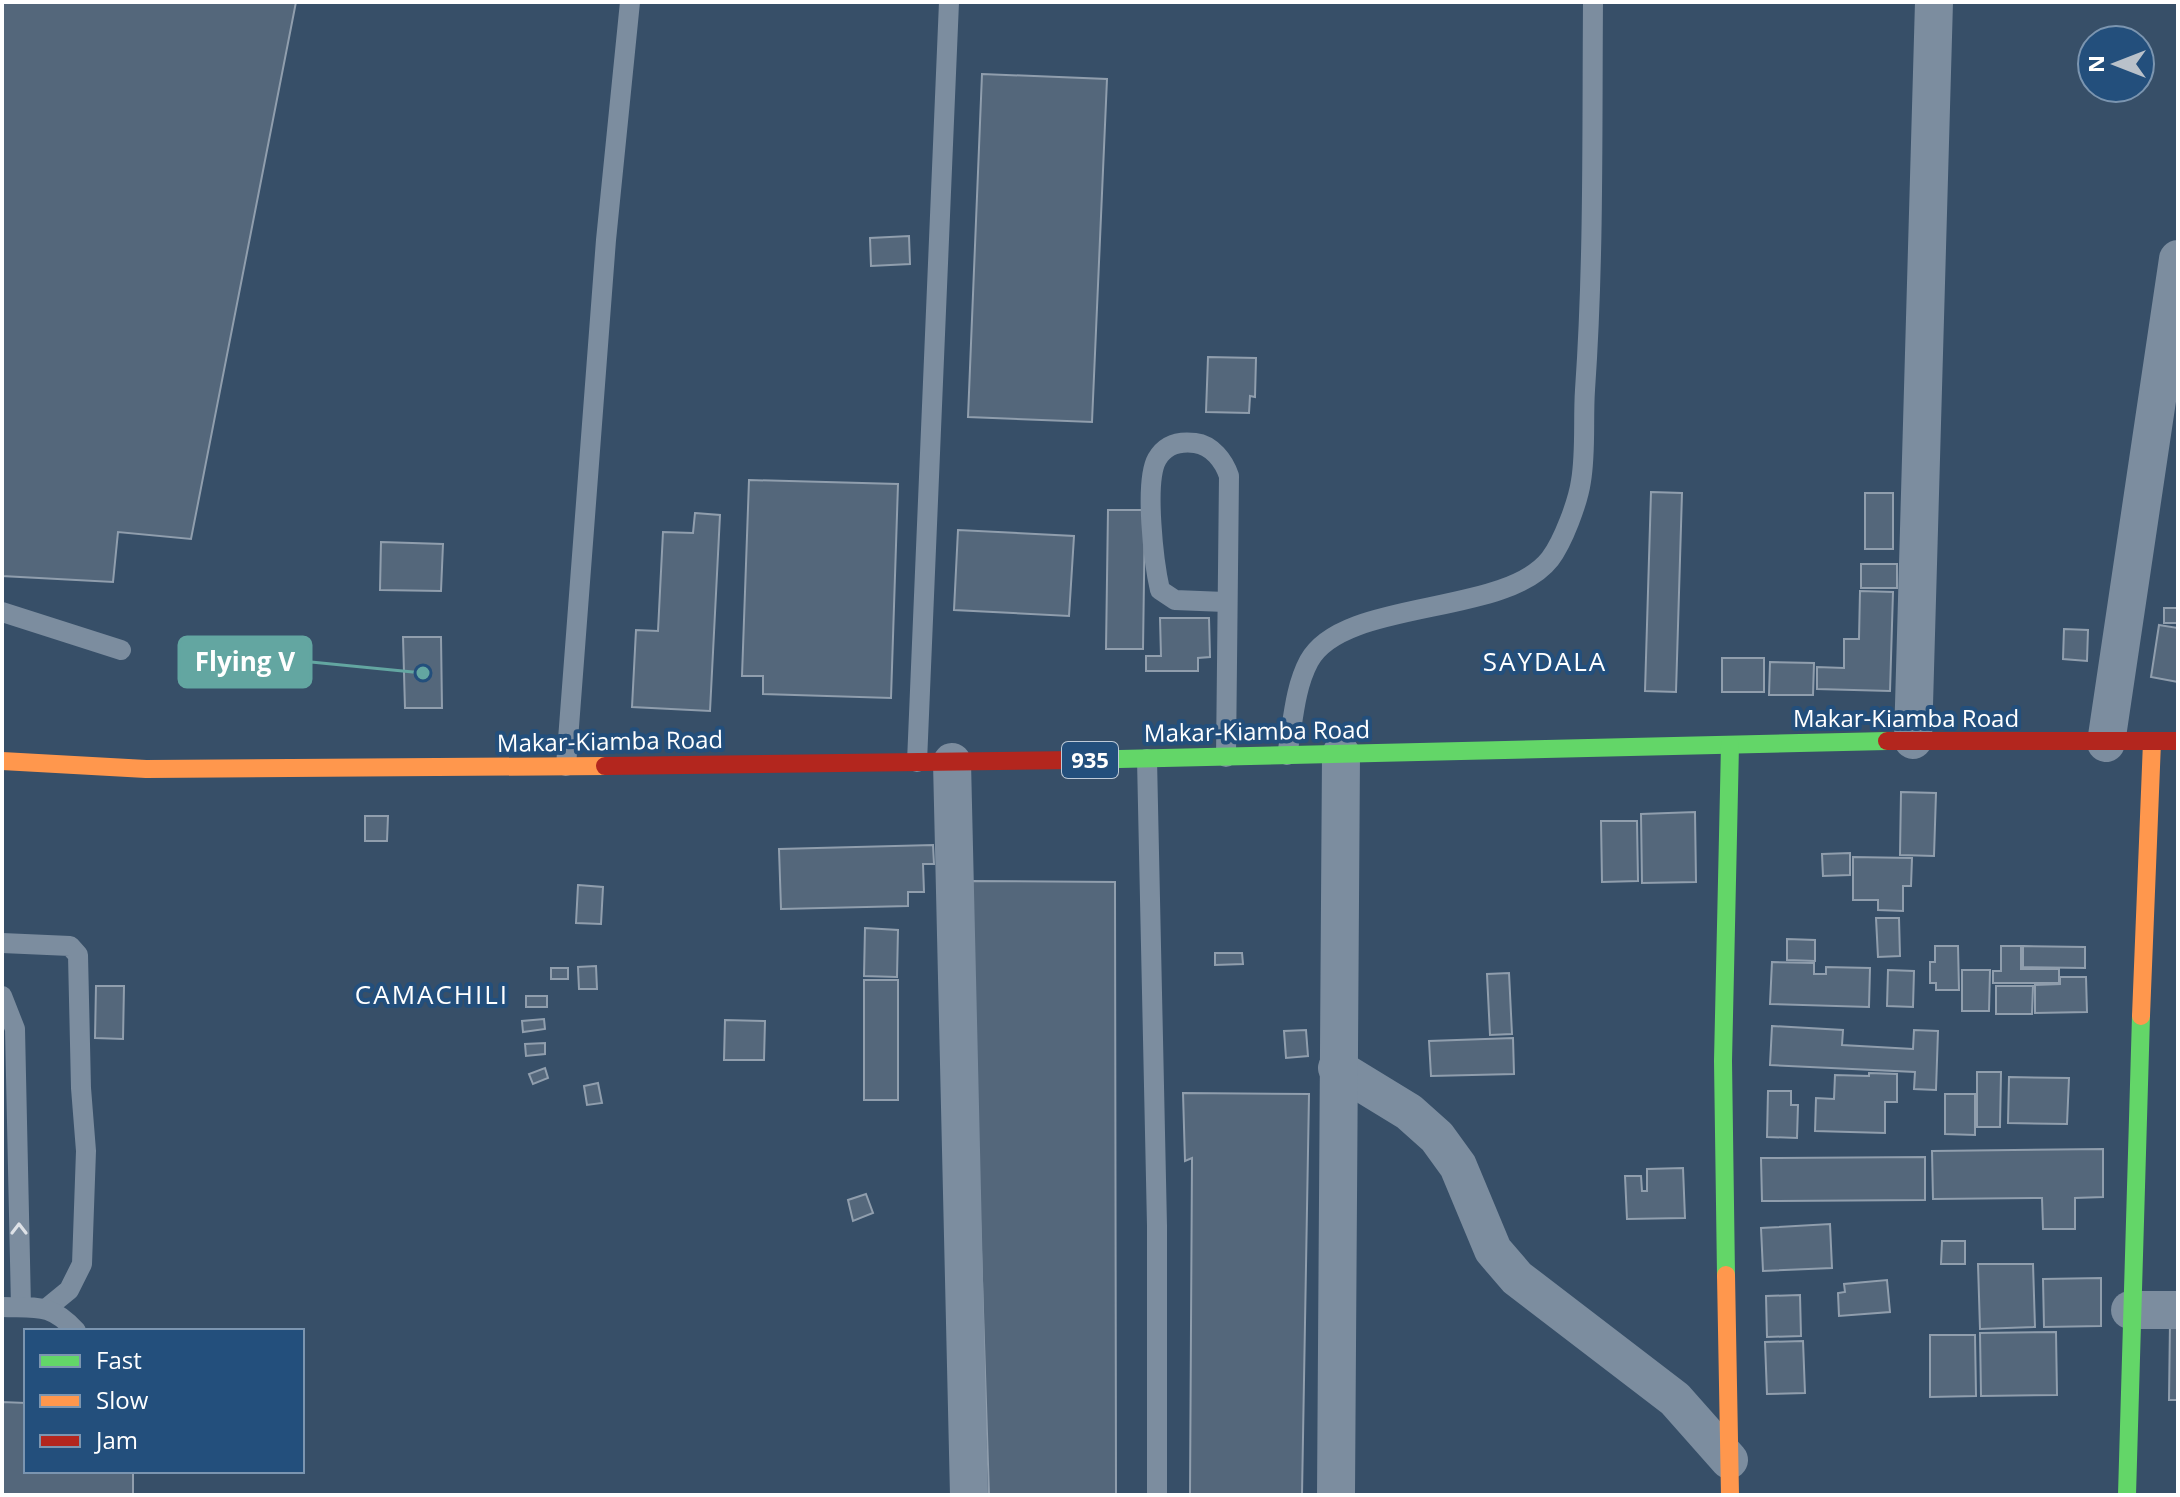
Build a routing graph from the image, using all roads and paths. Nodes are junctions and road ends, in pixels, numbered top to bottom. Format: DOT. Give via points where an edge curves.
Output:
graph roads {
  1 [pos="630,2"];
  2 [pos="949,2"];
  3 [pos="1593,2"];
  4 [pos="1934,2"];
  5 [pos="2178,259"];
  6 [pos="2167,417"];
  7 [pos="1225,602"];
  8 [pos="2,612"];
  9 [pos="121,650"];
  10 [pos="1913,740"];
  11 [pos="2178,741"];
  12 [pos="2152,742"];
  13 [pos="2106,743"];
  14 [pos="1730,745"];
  15 [pos="1341,754"];
  16 [pos="1287,755"];
  17 [pos="1226,757"];
  18 [pos="1147,759"];
  19 [pos="2,761"];
  20 [pos="935,762"];
  21 [pos="566,766"];
  22 [pos="2,943"];
  23 [pos="2,996"];
  24 [pos="1337,1068"];
  25 [pos="11,1266"];
  26 [pos="11,1307"];
  27 [pos="47,1308"];
  28 [pos="2130,1310"];
  29 [pos="2178,1310"];
  30 [pos="74,1329"];
  31 [pos="1729,1478"];
  32 [pos="969,1495"];
  33 [pos="1157,1495"];
  34 [pos="1336,1495"];
  35 [pos="2127,1495"];
  1 -- 21 [label="lane" via="606,240"];
  2 -- 20 [label="lane"];
  3 -- 16 [label="lane" via="1592,295 1581,483 1562,539 1532,576 1507,588 1378,620 1341,634 1311,657"];
  4 -- 10 [label="street"];
  5 -- 6 [label="street"];
  6 -- 13 [label="street"];
  7 -- 7 [label="lane" via="1175,600 1160,590 1155,571 1154,468 1164,450 1175,444 1200,443 1211,449 1229,476"];
  7 -- 17 [label="lane"];
  8 -- 9 [label="lane"];
  10 -- 13 [label="main road, Makar-Kiamba Road / 935"];
  10 -- 14 [label="main road, Makar-Kiamba Road / 935"];
  11 -- 12 [label="main road, Makar-Kiamba Road / 935"];
  12 -- 13 [label="main road, Makar-Kiamba Road / 935"];
  12 -- 28 [label="main road"];
  14 -- 15 [label="main road, Makar-Kiamba Road / 935"];
  14 -- 31 [label="main road" via="1723,1061"];
  15 -- 16 [label="main road, Makar-Kiamba Road / 935"];
  15 -- 24 [label="street"];
  16 -- 17 [label="main road, Makar-Kiamba Road / 935"];
  17 -- 18 [label="main road, Makar-Kiamba Road / 935"];
  18 -- 20 [label="main road, Makar-Kiamba Road / 935"];
  18 -- 33 [label="lane"];
  19 -- 21 [label="main road, Makar-Kiamba Road / 935" via="146,769"];
  20 -- 21 [label="main road, Makar-Kiamba Road / 935"];
  20 -- 32 [label="street"];
  22 -- 27 [label="lane" via="70,946 78,955 86,1151 82,1264 69,1290"];
  25 -- 23 [label="lane, one-way" via="15,1029"];
  24 -- 31 [label="street" via="1409,1112 1437,1137 1458,1166 1493,1250 1517,1278 1675,1399"];
  24 -- 34 [label="street"];
  25 -- 26 [label="lane"];
  26 -- 27 [label="lane"];
  27 -- 30 [label="lane"];
  28 -- 29 [label="street"];
  28 -- 35 [label="main road"];
}
